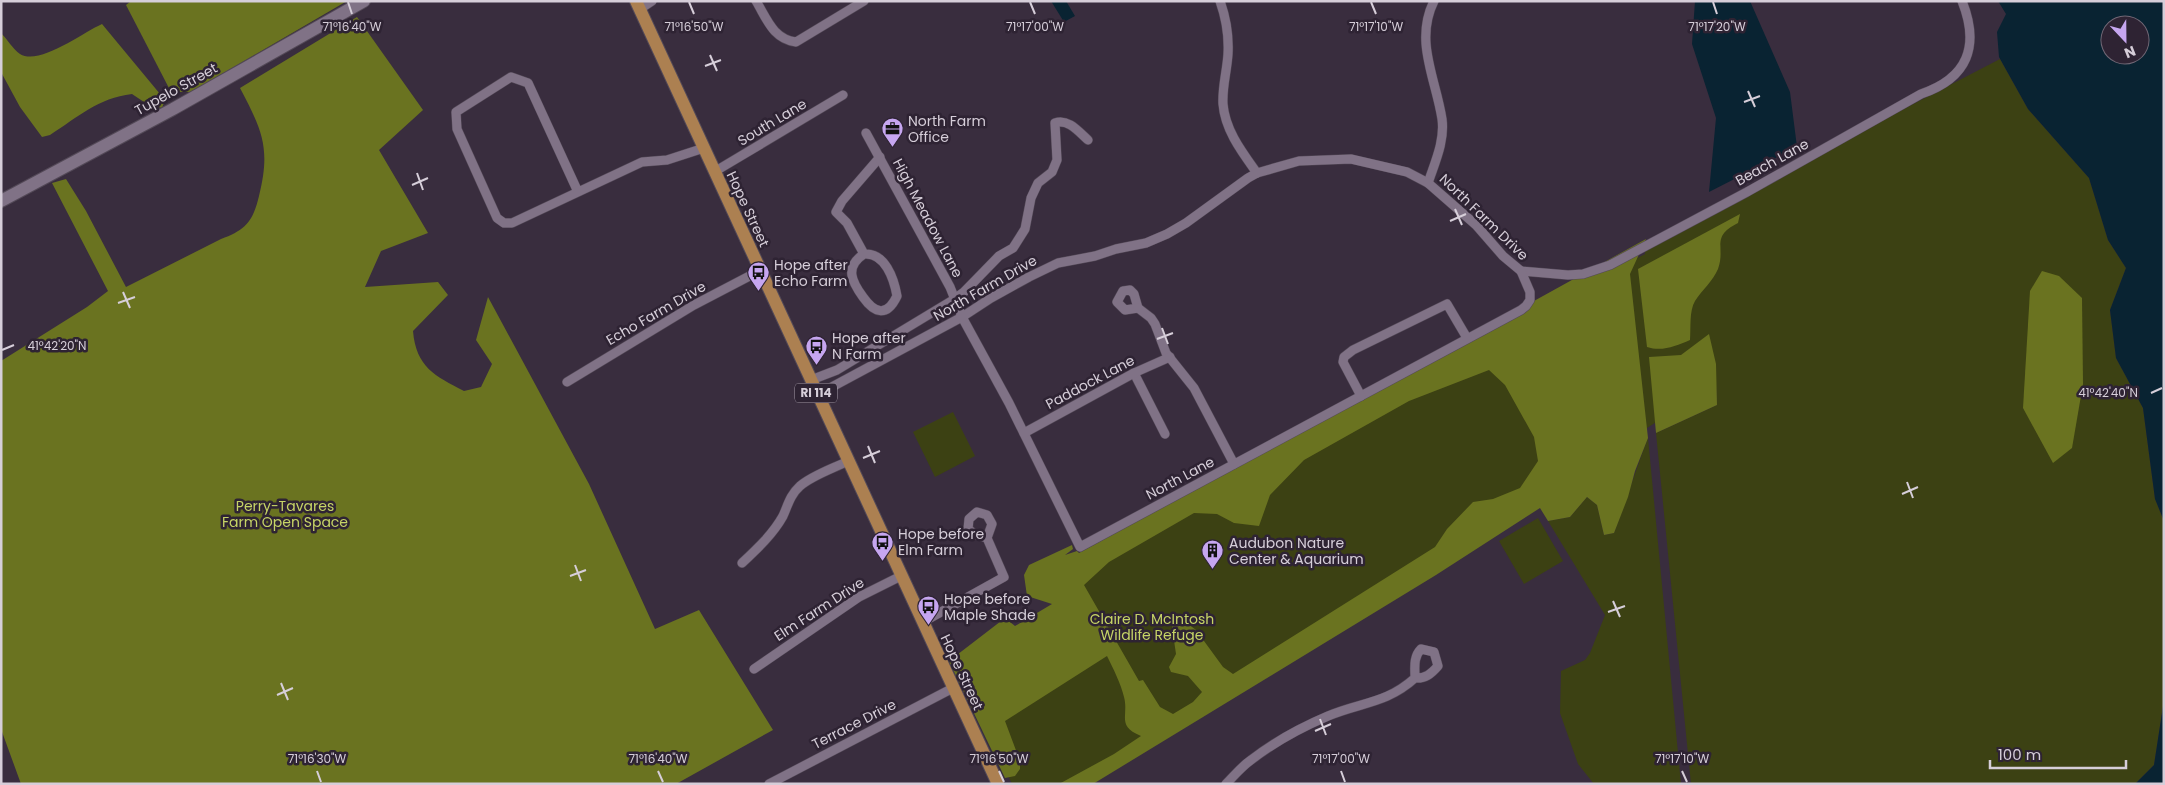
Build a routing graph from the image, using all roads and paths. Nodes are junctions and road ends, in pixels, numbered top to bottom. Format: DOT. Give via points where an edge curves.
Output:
graph roads {
  1 [pos="364,1"];
  2 [pos="652,1"];
  3 [pos="756,1"];
  4 [pos="864,1"];
  5 [pos="1220,1"];
  6 [pos="1434,1"];
  7 [pos="1962,1"];
  8 [pos="638,5"];
  9 [pos="843,95"];
  10 [pos="866,133"];
  11 [pos="1088,140"];
  12 [pos="704,148"];
  13 [pos="880,157"];
  14 [pos="714,172"];
  15 [pos="1256,173"];
  16 [pos="1428,183"];
  17 [pos="578,192"];
  18 [pos="1,202"];
  19 [pos="864,254"];
  20 [pos="760,270"];
  21 [pos="1521,271"];
  22 [pos="953,300"];
  23 [pos="1138,308"];
  24 [pos="1521,310"];
  25 [pos="962,317"];
  26 [pos="1467,338"];
  27 [pos="1170,357"];
  28 [pos="1134,373"];
  29 [pos="811,380"];
  30 [pos="567,382"];
  31 [pos="818,395"];
  32 [pos="1360,396"];
  33 [pos="1024,433"];
  34 [pos="1165,434"];
  35 [pos="848,461"];
  36 [pos="1234,464"];
  37 [pos="987,538"];
  38 [pos="742,563"];
  39 [pos="901,576"];
  40 [pos="923,622"];
  41 [pos="754,669"];
  42 [pos="1415,678"];
  43 [pos="953,688"];
  44 [pos="1229,781"];
  45 [pos="769,784"];
  46 [pos="998,784"];
  1 -- 18 [label="main road, Tupelo Street"];
  2 -- 8 [label="street"];
  3 -- 4 [label="street" via="774,32 796,42"];
  5 -- 15 [label="street" via="1228,33 1223,88 1226,117 1236,144"];
  6 -- 16 [label="street" via="1426,44 1442,133"];
  7 -- 21 [label="street, Beach Lane" via="1970,30 1968,56 1961,70 1943,84 1610,265 1583,274"];
  8 -- 12 [label="main road, Hope Street / RI 114"];
  9 -- 14 [label="street, South Lane"];
  10 -- 13 [label="street, High Meadow Lane"];
  11 -- 22 [label="street, North Farm Drive" via="1067,123 1057,123 1057,160 1052,172 1038,183 1031,198 1025,229 1013,248"];
  12 -- 14 [label="main road, Hope Street / RI 114"];
  12 -- 17 [label="street" via="667,160 642,162"];
  13 -- 19 [label="street" via="836,212 847,223"];
  13 -- 22 [label="street, High Meadow Lane" via="950,287"];
  14 -- 20 [label="main road, Hope Street / RI 114"];
  15 -- 16 [label="street, North Farm Drive" via="1299,161 1351,159 1407,172"];
  15 -- 25 [label="street, North Farm Drive" via="1186,224 1155,240 1058,263 1006,289"];
  16 -- 21 [label="street, North Farm Drive" via="1476,224 1503,256"];
  17 -- 17 [label="street" via="512,223 504,222 498,218 457,129 456,112 511,77 528,83"];
  19 -- 19 [label="street" via="878,256 895,285 897,296 885,310 870,308 853,281 854,264"];
  20 -- 29 [label="main road, Hope Street / RI 114"];
  20 -- 30 [label="street, Echo Farm Drive" via="694,305"];
  21 -- 24 [label="street, North Farm Drive" via="1530,292 1530,300"];
  22 -- 25 [label="street, High Meadow Lane"];
  22 -- 29 [label="street, North Farm Drive" via="838,370"];
  23 -- 27 [label="street" via="1155,324"];
  24 -- 26 [label="street, North Lane"];
  25 -- 31 [label="street, North Farm Drive"];
  25 -- 33 [label="street, North Lane"];
  26 -- 32 [label="street, North Lane"];
  26 -- 32 [label="street" via="1447,304 1353,350 1343,362"];
  27 -- 28 [label="street, Paddock Lane"];
  27 -- 36 [label="street" via="1194,388"];
  28 -- 33 [label="street, Paddock Lane"];
  28 -- 34 [label="street"];
  29 -- 31 [label="main road, Hope Street / RI 114"];
  31 -- 35 [label="main road, Hope Street / RI 114"];
  32 -- 36 [label="street, North Lane"];
  33 -- 36 [label="street, North Lane" via="1080,547"];
  35 -- 38 [label="street" via="800,486 761,545"];
  35 -- 39 [label="main road, Hope Street / RI 114"];
  37 -- 40 [label="street" via="1004,577"];
  39 -- 40 [label="main road, Hope Street / RI 114"];
  39 -- 41 [label="street, Elm Farm Drive" via="858,597"];
  40 -- 43 [label="main road, Hope Street / RI 114"];
  42 -- 44 [label="street" via="1386,698 1329,716 1302,729 1250,760"];
  43 -- 45 [label="street, Terrace Drive"];
  43 -- 46 [label="main road, Hope Street / RI 114"];
}
